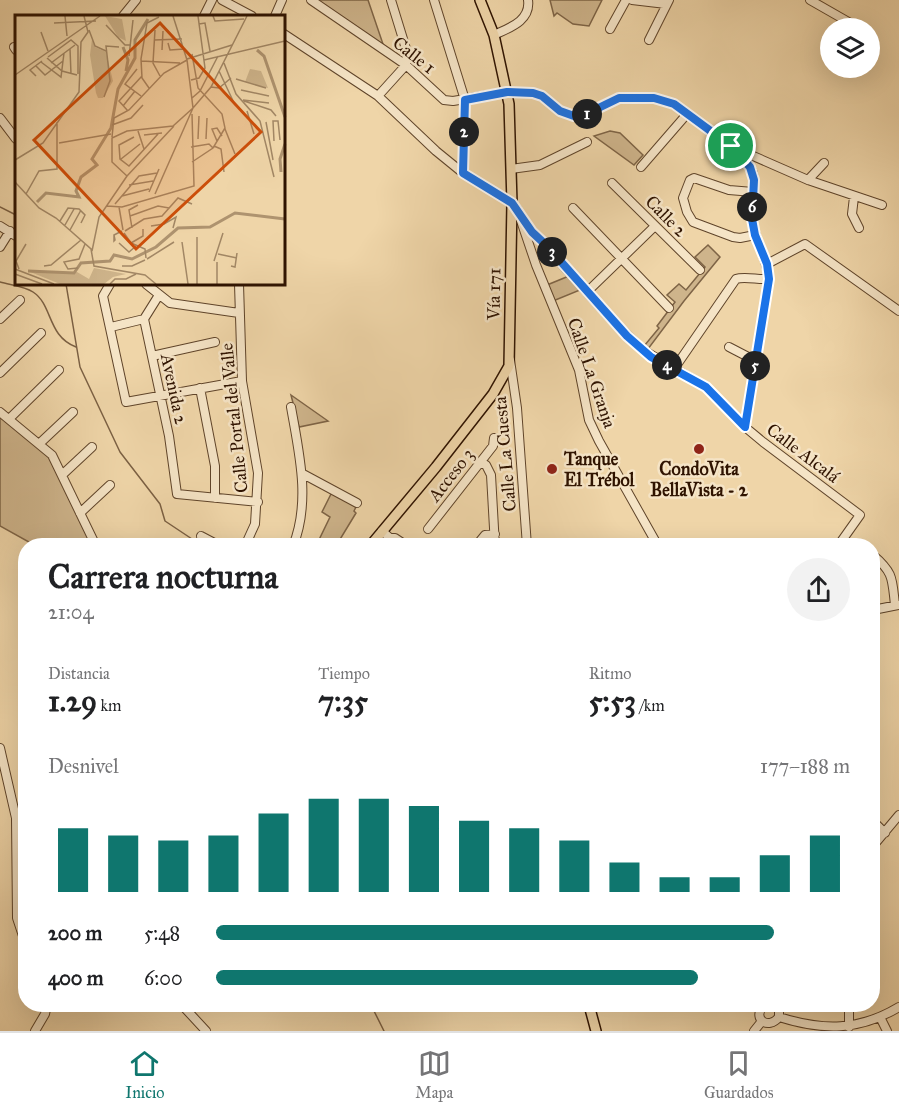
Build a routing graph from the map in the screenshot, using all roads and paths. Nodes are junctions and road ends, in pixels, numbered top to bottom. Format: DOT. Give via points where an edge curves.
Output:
graph roads {
  1 [pos="136,0"];
  2 [pos="212,0"];
  3 [pos="222,0"];
  4 [pos="282,0"];
  5 [pos="311,0"];
  6 [pos="391,0"];
  7 [pos="480,0"];
  8 [pos="626,0"];
  9 [pos="632,0"];
  10 [pos="810,0"];
  11 [pos="436,1"];
  12 [pos="668,2"];
  13 [pos="529,3"];
  14 [pos="124,15"];
  15 [pos="204,15"];
  16 [pos="250,15"];
  17 [pos="274,15"];
  18 [pos="842,18"];
  19 [pos="610,29"];
  20 [pos="285,35"];
  21 [pos="494,35"];
  22 [pos="648,40"];
  23 [pos="406,65"];
  24 [pos="507,92"];
  25 [pos="378,96"];
  26 [pos="465,100"];
  27 [pos="687,114"];
  28 [pos="0,118"];
  29 [pos="15,138"];
  30 [pos="587,142"];
  31 [pos="731,146"];
  32 [pos="824,163"];
  33 [pos="641,167"];
  34 [pos="512,169"];
  35 [pos="463,173"];
  36 [pos="808,180"];
  37 [pos="612,183"];
  38 [pos="753,192"];
  39 [pos="854,197"];
  40 [pos="512,203"];
  41 [pos="882,205"];
  42 [pos="573,208"];
  43 [pos="519,216"];
  44 [pos="0,226"];
  45 [pos="655,226"];
  46 [pos="860,228"];
  47 [pos="14,233"];
  48 [pos="755,235"];
  49 [pos="540,240"];
  50 [pos="529,245"];
  51 [pos="0,247"];
  52 [pos="621,259"];
  53 [pos="767,264"];
  54 [pos="699,270"];
  55 [pos="769,279"];
  56 [pos="109,285"];
  57 [pos="147,285"];
  58 [pos="239,285"];
  59 [pos="588,291"];
  60 [pos="159,295"];
  61 [pos="20,300"];
  62 [pos="669,308"];
  63 [pos="899,311"];
  64 [pos="239,313"];
  65 [pos="0,319"];
  66 [pos="144,319"];
  67 [pos="111,327"];
  68 [pos="41,333"];
  69 [pos="215,342"];
  70 [pos="729,347"];
  71 [pos="152,356"];
  72 [pos="510,359"];
  73 [pos="756,361"];
  74 [pos="674,369"];
  75 [pos="59,370"];
  76 [pos="0,373"];
  77 [pos="242,381"];
  78 [pos="200,388"];
  79 [pos="161,396"];
  80 [pos="291,407"];
  81 [pos="0,411"];
  82 [pos="73,412"];
  83 [pos="9,419"];
  84 [pos="745,427"];
  85 [pos="494,438"];
  86 [pos="39,444"];
  87 [pos="92,447"];
  88 [pos="480,462"];
  89 [pos="303,474"];
  90 [pos="62,476"];
  91 [pos="110,485"];
  92 [pos="215,498"];
  93 [pos="258,501"];
  94 [pos="357,503"];
  95 [pos="80,513"];
  96 [pos="428,529"];
  97 [pos="381,531"];
  98 [pos="495,534"];
  99 [pos="201,536"];
  100 [pos="92,538"];
  101 [pos="205,538"];
  102 [pos="249,538"];
  103 [pos="294,538"];
  104 [pos="376,538"];
  105 [pos="387,538"];
  106 [pos="483,538"];
  107 [pos="495,538"];
  108 [pos="526,538"];
  109 [pos="654,538"];
  110 [pos="844,538"];
  111 [pos="880,562"];
  112 [pos="897,605"];
  113 [pos="880,608"];
  114 [pos="0,748"];
  115 [pos="899,815"];
  116 [pos="880,828"];
  117 [pos="885,833"];
  118 [pos="880,838"];
  119 [pos="17,857"];
  120 [pos="18,921"];
  121 [pos="899,1007"];
  122 [pos="45,1012"];
  123 [pos="188,1012"];
  124 [pos="591,1012"];
  125 [pos="759,1012"];
  126 [pos="779,1012"];
  127 [pos="849,1012"];
  128 [pos="779,1017"];
  129 [pos="881,1019"];
  130 [pos="762,1021"];
  131 [pos="849,1027"];
  132 [pos="35,1031"];
  133 [pos="206,1031"];
  134 [pos="596,1031"];
  135 [pos="754,1031"];
  136 [pos="887,1031"];
  1 -- 14 [label="street"];
  2 -- 15 [label="street"];
  3 -- 16 [label="street"];
  4 -- 17 [label="street"];
  5 -- 23 [label="street, Calle 1"];
  6 -- 23 [label="street" via="407,52"];
  7 -- 21 [label="main road, Vía 171"];
  8 -- 19 [label="street"];
  9 -- 12 [label="street"];
  10 -- 18 [label="street"];
  11 -- 26 [label="street"];
  12 -- 22 [label="street"];
  13 -- 21 [label="street" via="526,15 516,25"];
  20 -- 25 [label="street"];
  21 -- 24 [label="main road, Vía 171"];
  23 -- 25 [label="street"];
  23 -- 26 [label="street, Calle 1" via="444,100"];
  24 -- 26 [label="street, Calle 1"];
  24 -- 27 [label="street, Calle 1" via="542,96 560,111 574,116 631,97 674,104"];
  24 -- 34 [label="main road, Vía 171"];
  25 -- 35 [label="street"];
  26 -- 35 [label="street"];
  27 -- 31 [label="street"];
  27 -- 33 [label="street"];
  28 -- 29 [label="street"];
  30 -- 34 [label="street" via="540,165"];
  31 -- 36 [label="street"];
  31 -- 38 [label="street" via="750,167"];
  32 -- 36 [label="street"];
  34 -- 40 [label="main road, Vía 171"];
  35 -- 40 [label="street"];
  36 -- 39 [label="street"];
  37 -- 45 [label="street, Calle 2"];
  38 -- 48 [label="street"];
  38 -- 48 [label="street" via="729,190 694,178 683,204 689,218 700,225 733,237"];
  39 -- 41 [label="street"];
  39 -- 46 [label="street" via="852,214"];
  40 -- 43 [label="street, Calle La Granja"];
  40 -- 72 [label="main road, Vía 171"];
  42 -- 52 [label="street"];
  43 -- 49 [label="street, Calle Alcalá"];
  43 -- 50 [label="street, Calle La Granja"];
  44 -- 47 [label="street"];
  45 -- 52 [label="street"];
  45 -- 54 [label="street, Calle 2"];
  47 -- 51 [label="street"];
  48 -- 53 [label="street"];
  49 -- 50 [label="street" via="532,240"];
  49 -- 59 [label="street, Calle Alcalá"];
  50 -- 109 [label="street, Calle La Granja" via="579,370 589,420"];
  52 -- 59 [label="street"];
  52 -- 62 [label="street"];
  53 -- 55 [label="street"];
  53 -- 63 [label="street" via="805,244"];
  55 -- 73 [label="street"];
  55 -- 74 [label="street" via="736,279"];
  56 -- 67 [label="street" via="103,296"];
  57 -- 60 [label="street"];
  58 -- 64 [label="street, Calle Portal del Valle"];
  59 -- 74 [label="street, Calle Alcalá" via="627,336 651,357"];
  60 -- 64 [label="street" via="178,305"];
  60 -- 66 [label="street"];
  61 -- 65 [label="street"];
  64 -- 77 [label="street, Calle Portal del Valle"];
  66 -- 67 [label="street"];
  66 -- 71 [label="street, Avenida 2"];
  67 -- 79 [label="street" via="126,402"];
  68 -- 76 [label="street"];
  69 -- 71 [label="street"];
  70 -- 73 [label="street"];
  71 -- 79 [label="street, Avenida 2"];
  72 -- 97 [label="main road, Vía 171" via="493,394"];
  72 -- 108 [label="street, Calle La Cuesta"];
  73 -- 84 [label="street"];
  74 -- 84 [label="street, Calle Alcalá" via="706,387"];
  75 -- 83 [label="street"];
  77 -- 78 [label="street"];
  77 -- 93 [label="street, Calle Portal del Valle" via="258,472"];
  78 -- 79 [label="street"];
  78 -- 92 [label="street" via="215,466"];
  79 -- 92 [label="street, Avenida 2" via="177,494"];
  80 -- 89 [label="street"];
  81 -- 83 [label="street"];
  82 -- 86 [label="street"];
  83 -- 86 [label="street"];
  84 -- 110 [label="street, Calle Alcalá" via="860,515"];
  85 -- 88 [label="street, Acceso 3" via="493,446"];
  86 -- 90 [label="street" via="52,455"];
  87 -- 90 [label="street"];
  88 -- 96 [label="street, Acceso 3"];
  88 -- 98 [label="street" via="491,475"];
  89 -- 94 [label="street"];
  89 -- 103 [label="street"];
  90 -- 95 [label="street"];
  91 -- 95 [label="street"];
  92 -- 93 [label="street"];
  93 -- 102 [label="street, Calle Portal del Valle"];
  95 -- 100 [label="street"];
  97 -- 104 [label="main road, Vía 171"];
  97 -- 105 [label="street"];
  98 -- 106 [label="street"];
  98 -- 107 [label="street"];
  99 -- 101 [label="street"];
  111 -- 112 [label="street" via="891,576"];
  112 -- 113 [label="street"];
  114 -- 119 [label="street" via="16,818"];
  115 -- 117 [label="street"];
  116 -- 117 [label="street"];
  117 -- 118 [label="street"];
  119 -- 120 [label="street"];
  121 -- 129 [label="street"];
  122 -- 132 [label="street"];
  123 -- 133 [label="street"];
  124 -- 134 [label="main road"];
  125 -- 130 [label="street"];
  126 -- 128 [label="street"];
  127 -- 131 [label="street"];
  128 -- 130 [label="street" via="771,1024"];
  128 -- 131 [label="street" via="805,1025"];
  129 -- 131 [label="street"];
  129 -- 136 [label="street"];
  130 -- 135 [label="street"];
}
